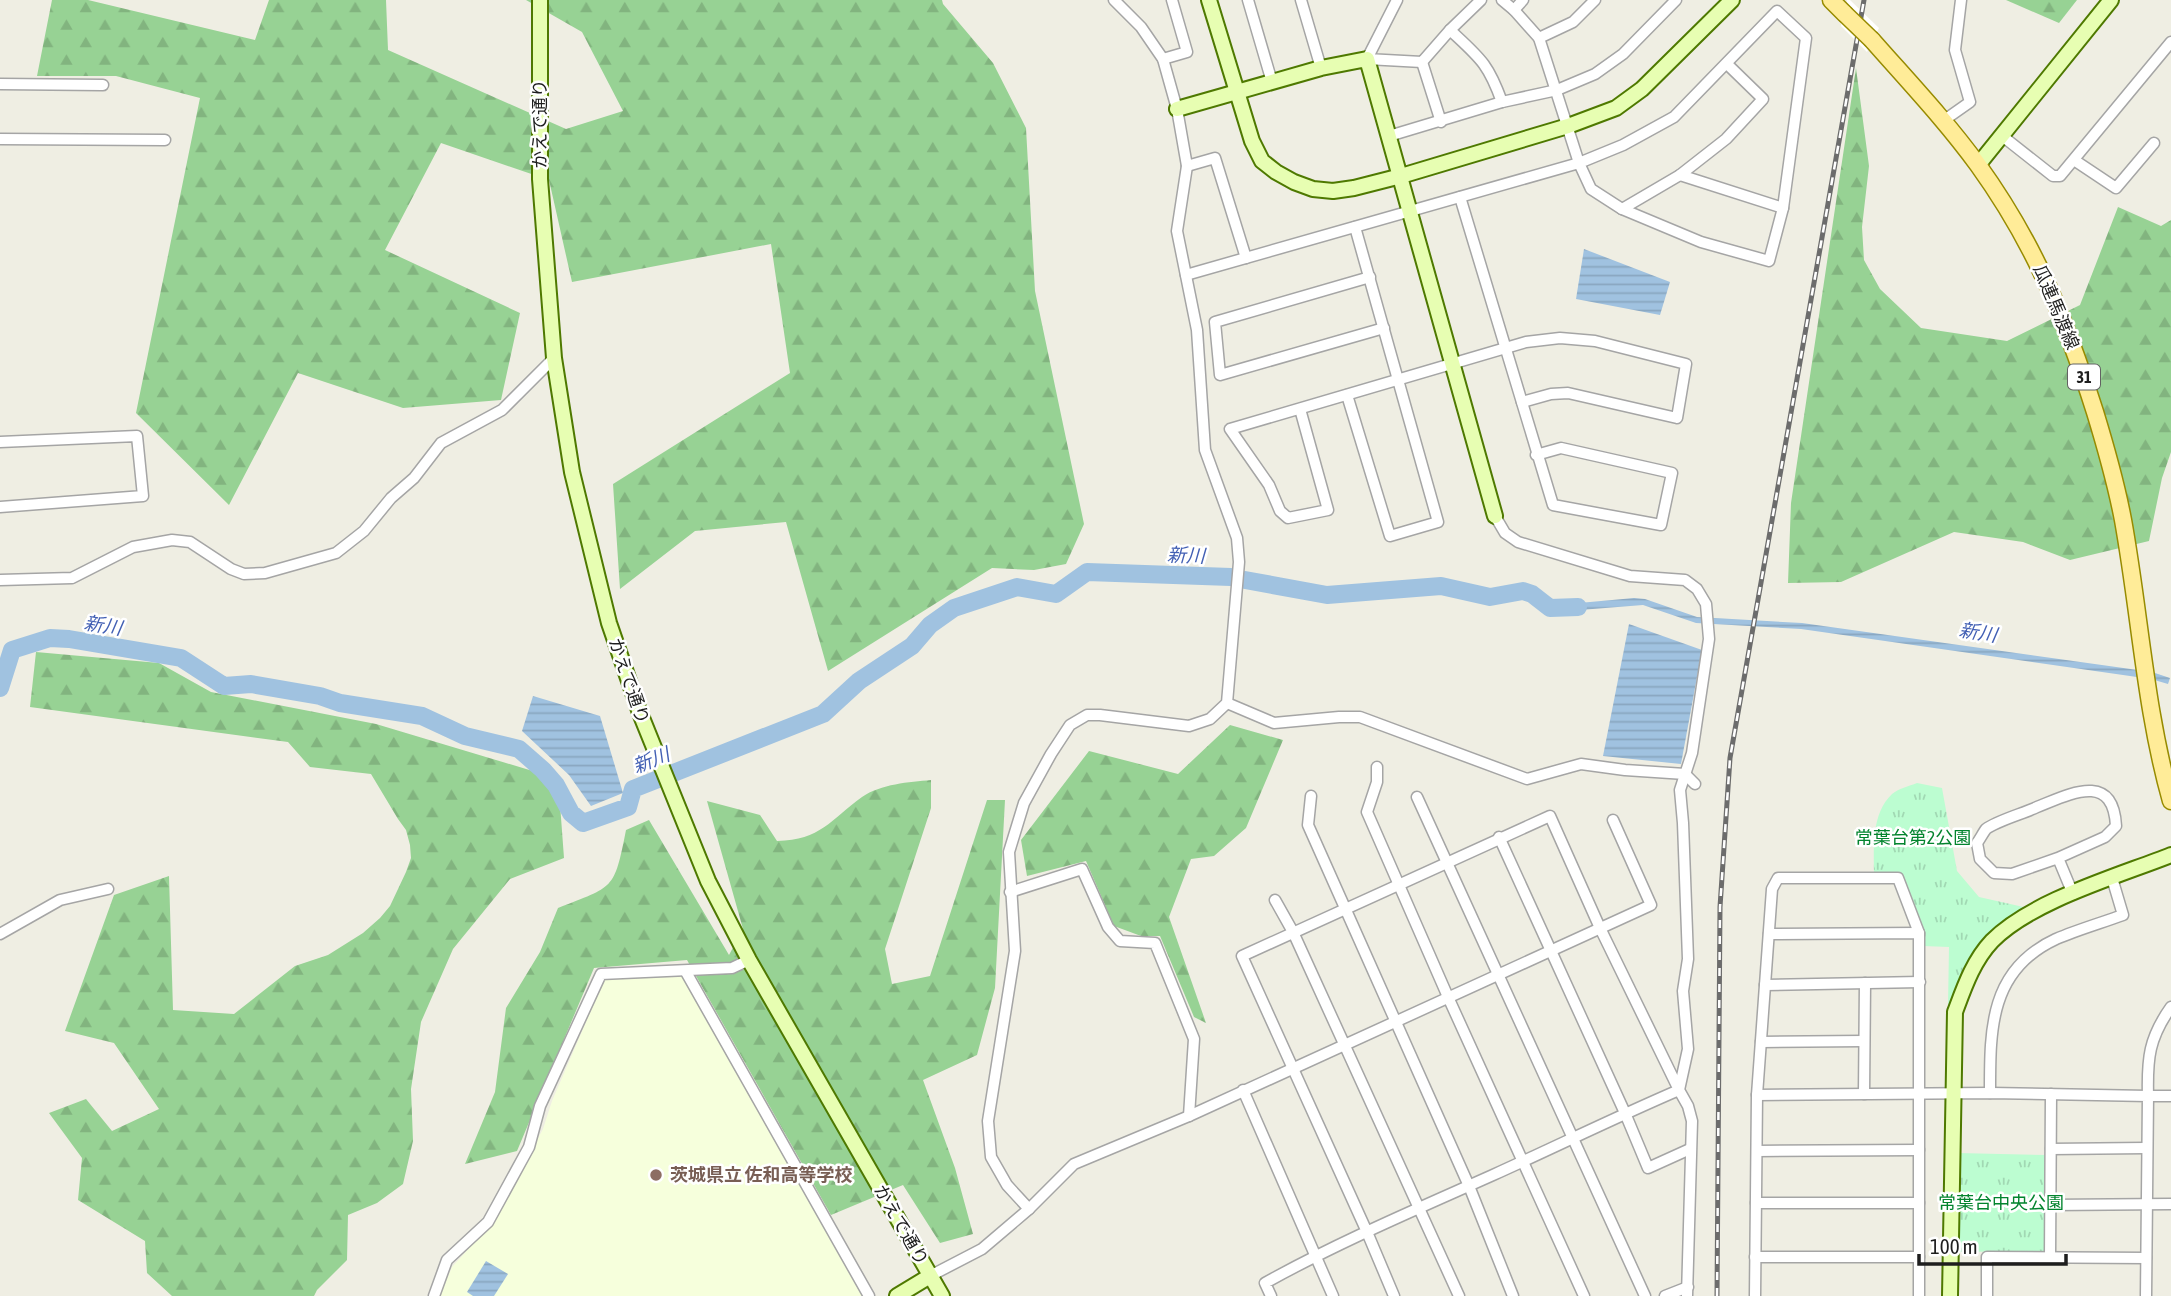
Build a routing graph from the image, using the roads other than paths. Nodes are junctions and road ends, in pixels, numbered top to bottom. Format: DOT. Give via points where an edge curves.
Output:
graph roads {
  1 [pos="540,0"];
  2 [pos="1114,0"];
  3 [pos="1172,0"];
  4 [pos="1209,0"];
  5 [pos="1248,0"];
  6 [pos="1301,0"];
  7 [pos="1397,0"];
  8 [pos="1481,0"];
  9 [pos="1502,0"];
  10 [pos="1524,0"];
  11 [pos="1595,0"];
  12 [pos="1675,0"];
  13 [pos="1732,0"];
  14 [pos="1831,0"];
  15 [pos="1961,0"];
  16 [pos="2111,0"];
  17 [pos="1514,9"];
  18 [pos="1450,30"];
  19 [pos="1539,38"];
  20 [pos="2171,42"];
  21 [pos="1163,59"];
  22 [pos="1367,59"];
  23 [pos="1422,62"];
  24 [pos="1727,64"];
  25 [pos="1321,68"];
  26 [pos="1272,82"];
  27 [pos="0,85"];
  28 [pos="103,85"];
  29 [pos="1557,90"];
  30 [pos="1236,93"];
  31 [pos="1502,103"];
  32 [pos="1177,109"];
  33 [pos="1943,121"];
  34 [pos="1441,122"];
  35 [pos="1569,126"];
  36 [pos="2001,135"];
  37 [pos="1389,136"];
  38 [pos="0,139"];
  39 [pos="165,140"];
  40 [pos="2154,143"];
  41 [pos="2074,160"];
  42 [pos="1579,163"];
  43 [pos="1978,164"];
  44 [pos="1187,166"];
  45 [pos="1680,175"];
  46 [pos="1401,176"];
  47 [pos="1460,197"];
  48 [pos="1783,208"];
  49 [pos="1622,209"];
  50 [pos="1410,210"];
  51 [pos="1355,227"];
  52 [pos="1245,258"];
  53 [pos="1186,275"];
  54 [pos="1370,277"];
  55 [pos="1384,328"];
  56 [pos="1507,348"];
  57 [pos="554,358"];
  58 [pos="1453,363"];
  59 [pos="1398,380"];
  60 [pos="1347,395"];
  61 [pos="1522,402"];
  62 [pos="1300,408"];
  63 [pos="0,442"];
  64 [pos="1536,455"];
  65 [pos="0,507"];
  66 [pos="1495,516"];
  67 [pos="0,580"];
  68 [pos="1227,703"];
  69 [pos="1377,767"];
  70 [pos="1685,774"];
  71 [pos="1695,784"];
  72 [pos="1311,796"];
  73 [pos="1417,797"];
  74 [pos="2170,797"];
  75 [pos="1613,820"];
  76 [pos="1499,837"];
  77 [pos="2171,855"];
  78 [pos="2058,858"];
  79 [pos="1449,863"];
  80 [pos="2112,878"];
  81 [pos="1398,885"];
  82 [pos="108,889"];
  83 [pos="1010,892"];
  84 [pos="2073,894"];
  85 [pos="1275,900"];
  86 [pos="1347,909"];
  87 [pos="1600,928"];
  88 [pos="1293,933"];
  89 [pos="1919,933"];
  90 [pos="0,934"];
  91 [pos="1769,934"];
  92 [pos="1550,950"];
  93 [pos="749,960"];
  94 [pos="686,972"];
  95 [pos="1499,973"];
  96 [pos="1920,982"];
  97 [pos="1865,983"];
  98 [pos="1765,985"];
  99 [pos="1448,998"];
  100 [pos="2171,1007"];
  101 [pos="1397,1021"];
  102 [pos="1864,1041"];
  103 [pos="1761,1042"];
  104 [pos="1345,1044"];
  105 [pos="1294,1069"];
  106 [pos="1243,1090"];
  107 [pos="1679,1090"];
  108 [pos="1919,1093"];
  109 [pos="1952,1093"];
  110 [pos="1990,1093"];
  111 [pos="1864,1094"];
  112 [pos="2051,1094"];
  113 [pos="1757,1095"];
  114 [pos="2148,1096"];
  115 [pos="2171,1096"];
  116 [pos="1625,1113"];
  117 [pos="1189,1116"];
  118 [pos="1574,1137"];
  119 [pos="2146,1148"];
  120 [pos="1690,1149"];
  121 [pos="2051,1149"];
  122 [pos="1919,1150"];
  123 [pos="1756,1151"];
  124 [pos="1523,1162"];
  125 [pos="1469,1186"];
  126 [pos="1756,1203"];
  127 [pos="1919,1203"];
  128 [pos="2146,1204"];
  129 [pos="2171,1204"];
  130 [pos="2050,1205"];
  131 [pos="1029,1209"];
  132 [pos="1419,1209"];
  133 [pos="1367,1232"];
  134 [pos="1315,1255"];
  135 [pos="1755,1257"];
  136 [pos="1919,1258"];
  137 [pos="2050,1258"];
  138 [pos="2146,1258"];
  139 [pos="930,1276"];
  140 [pos="1687,1291"];
  141 [pos="434,1296"];
  142 [pos="869,1296"];
  143 [pos="897,1296"];
  144 [pos="942,1296"];
  145 [pos="1271,1296"];
  146 [pos="1333,1296"];
  147 [pos="1394,1296"];
  148 [pos="1459,1296"];
  149 [pos="1513,1296"];
  150 [pos="1584,1296"];
  151 [pos="1645,1296"];
  152 [pos="1665,1296"];
  153 [pos="1755,1296"];
  154 [pos="1919,1296"];
  155 [pos="1950,1296"];
  156 [pos="1987,1296"];
  157 [pos="2146,1296"];
  1 -- 57 [label="street, かえで通り" via="540,179"];
  2 -- 21 [label="street" via="1141,27"];
  3 -- 21 [label="street" via="1187,52"];
  4 -- 30 [label="street"];
  5 -- 26 [label="street"];
  6 -- 25 [label="street"];
  7 -- 22 [label="street"];
  8 -- 18 [label="street"];
  9 -- 17 [label="street"];
  10 -- 17 [label="street"];
  11 -- 19 [label="street" via="1573,22"];
  12 -- 29 [label="street" via="1623,54 1595,74"];
  13 -- 35 [label="street" via="1642,89 1616,108"];
  14 -- 33 [label="main road, 瓜連馬渡線 / 31, bridge"];
  15 -- 33 [label="street" via="1955,50 1970,102"];
  16 -- 36 [label="street"];
  17 -- 19 [label="street"];
  18 -- 23 [label="street"];
  18 -- 31 [label="street" via="1492,73"];
  19 -- 29 [label="street"];
  20 -- 41 [label="street"];
  21 -- 32 [label="street"];
  22 -- 23 [label="street"];
  22 -- 25 [label="street"];
  22 -- 37 [label="street"];
  23 -- 34 [label="street"];
  24 -- 42 [label="street" via="1674,117"];
  24 -- 45 [label="street" via="1763,99 1726,139"];
  24 -- 48 [label="street" via="1777,11 1806,38"];
  25 -- 26 [label="street"];
  26 -- 30 [label="street"];
  27 -- 28 [label="street"];
  29 -- 31 [label="street"];
  29 -- 35 [label="street"];
  30 -- 32 [label="street"];
  30 -- 46 [label="street" via="1262,161 1293,182 1333,191"];
  31 -- 34 [label="street"];
  32 -- 44 [label="street"];
  33 -- 43 [label="main road, 瓜連馬渡線 / 31"];
  34 -- 37 [label="street"];
  35 -- 42 [label="street"];
  35 -- 46 [label="street"];
  36 -- 41 [label="street" via="2053,176 2060,176"];
  36 -- 43 [label="street"];
  37 -- 46 [label="street"];
  38 -- 39 [label="street"];
  40 -- 41 [label="street" via="2116,188"];
  42 -- 47 [label="street"];
  42 -- 49 [label="street" via="1591,189"];
  43 -- 74 [label="main road, 瓜連馬渡線 / 31" via="2026,241 2062,313 2103,439 2123,520 2146,687"];
  44 -- 52 [label="street" via="1215,158"];
  44 -- 53 [label="street" via="1177,231"];
  45 -- 48 [label="street"];
  45 -- 49 [label="street"];
  46 -- 50 [label="street"];
  47 -- 50 [label="street"];
  47 -- 56 [label="street"];
  48 -- 49 [label="street" via="1769,261 1701,242"];
  50 -- 51 [label="street"];
  50 -- 58 [label="street"];
  51 -- 52 [label="street"];
  51 -- 54 [label="street"];
  52 -- 53 [label="street"];
  53 -- 68 [label="street" via="1197,330 1205,450 1237,538"];
  54 -- 55 [label="street"];
  54 -- 55 [label="street" via="1215,322 1220,375"];
  55 -- 59 [label="street"];
  56 -- 58 [label="street"];
  56 -- 61 [label="street"];
  56 -- 61 [label="street" via="1560,338 1595,341 1686,364 1677,418 1568,393"];
  57 -- 67 [label="street" via="502,410 441,443 365,531 336,553 265,573 244,574 190,542 173,540 132,547 72,578"];
  57 -- 93 [label="street, かえで通り" via="572,472 609,623 708,881"];
  58 -- 59 [label="street"];
  58 -- 66 [label="street"];
  59 -- 60 [label="street"];
  59 -- 60 [label="street" via="1438,522 1390,536"];
  60 -- 62 [label="street"];
  61 -- 64 [label="street"];
  62 -- 62 [label="street" via="1230,429 1288,519 1328,510"];
  63 -- 65 [label="street" via="137,436 143,496"];
  64 -- 64 [label="street" via="1553,505 1661,525 1672,473 1561,448"];
  66 -- 70 [label="street" via="1505,533 1518,542 1630,576 1685,580 1697,589 1706,604 1709,639"];
  68 -- 70 [label="street" via="1274,723 1360,717 1527,779 1581,764"];
  68 -- 83 [label="street" via="1210,719 1188,726 1092,715 1070,725 1024,803 1009,852"];
  69 -- 81 [label="street" via="1367,812"];
  70 -- 71 [label="street"];
  70 -- 107 [label="street" via="1680,790 1688,1049"];
  72 -- 86 [label="street" via="1308,825"];
  73 -- 79 [label="street"];
  75 -- 87 [label="street" via="1651,905"];
  76 -- 79 [label="street"];
  76 -- 87 [label="street" via="1550,816"];
  76 -- 92 [label="street"];
  77 -- 80 [label="street"];
  78 -- 78 [label="street" via="2105,837 2116,826 2109,798 2092,790 2074,792 1987,828 1977,843 1980,859 1994,873 2012,874"];
  78 -- 84 [label="street"];
  79 -- 81 [label="street"];
  79 -- 95 [label="street"];
  80 -- 84 [label="street"];
  80 -- 110 [label="street" via="2123,915 2038,949 2006,986 1992,1028"];
  81 -- 86 [label="street"];
  81 -- 99 [label="street"];
  82 -- 90 [label="street" via="60,900"];
  83 -- 117 [label="street" via="1082,869 1108,927 1120,941 1155,943 1194,1039"];
  83 -- 131 [label="street" via="1015,951 988,1121 991,1157 1007,1185"];
  84 -- 109 [label="street" via="2014,922 1991,943 1969,974 1955,1012"];
  85 -- 88 [label="street"];
  86 -- 88 [label="street"];
  86 -- 101 [label="street"];
  87 -- 92 [label="street"];
  87 -- 107 [label="street"];
  88 -- 104 [label="street"];
  88 -- 105 [label="street" via="1242,956"];
  89 -- 91 [label="street"];
  89 -- 91 [label="street" via="1898,878 1778,878 1772,889"];
  89 -- 96 [label="street"];
  91 -- 98 [label="street"];
  92 -- 95 [label="street"];
  92 -- 116 [label="street"];
  93 -- 94 [label="street" via="732,968"];
  93 -- 139 [label="street, かえで通り"];
  94 -- 141 [label="street" via="601,974 540,1106 529,1147 488,1222 447,1260"];
  94 -- 142 [label="street"];
  95 -- 99 [label="street"];
  95 -- 118 [label="street"];
  96 -- 97 [label="street"];
  96 -- 108 [label="street"];
  97 -- 98 [label="street"];
  97 -- 102 [label="street"];
  98 -- 103 [label="street"];
  99 -- 101 [label="street"];
  99 -- 124 [label="street"];
  100 -- 114 [label="street" via="2156,1028 2147,1064"];
  101 -- 104 [label="street"];
  101 -- 125 [label="street"];
  102 -- 103 [label="street"];
  102 -- 111 [label="street"];
  103 -- 113 [label="street"];
  104 -- 105 [label="street"];
  104 -- 132 [label="street"];
  105 -- 106 [label="street"];
  105 -- 133 [label="street"];
  106 -- 117 [label="street"];
  106 -- 134 [label="street"];
  107 -- 116 [label="street"];
  107 -- 120 [label="street" via="1692,1121"];
  108 -- 109 [label="street"];
  108 -- 111 [label="street"];
  108 -- 122 [label="street"];
  109 -- 110 [label="street"];
  109 -- 155 [label="street"];
  110 -- 112 [label="street"];
  111 -- 113 [label="street"];
  112 -- 114 [label="street"];
  112 -- 121 [label="street"];
  113 -- 123 [label="street"];
  114 -- 115 [label="street"];
  114 -- 119 [label="street"];
  116 -- 118 [label="street"];
  116 -- 120 [label="street" via="1648,1168"];
  117 -- 131 [label="street" via="1074,1164"];
  118 -- 124 [label="street"];
  118 -- 151 [label="street"];
  119 -- 121 [label="street"];
  119 -- 128 [label="street"];
  120 -- 140 [label="street"];
  121 -- 130 [label="street"];
  122 -- 123 [label="street"];
  122 -- 127 [label="street"];
  123 -- 126 [label="street"];
  124 -- 125 [label="street"];
  124 -- 150 [label="street"];
  125 -- 132 [label="street"];
  125 -- 149 [label="street"];
  126 -- 127 [label="street"];
  126 -- 135 [label="street"];
  127 -- 136 [label="street"];
  128 -- 129 [label="street"];
  128 -- 130 [label="street"];
  128 -- 138 [label="street"];
  130 -- 137 [label="street"];
  131 -- 139 [label="street" via="982,1249"];
  132 -- 133 [label="street"];
  132 -- 148 [label="street"];
  133 -- 134 [label="street"];
  133 -- 147 [label="street"];
  134 -- 145 [label="street" via="1265,1283"];
  134 -- 146 [label="street"];
  135 -- 136 [label="street"];
  135 -- 153 [label="street"];
  136 -- 154 [label="street"];
  137 -- 138 [label="street"];
  137 -- 156 [label="street" via="1987,1257"];
  138 -- 157 [label="street"];
  139 -- 143 [label="street"];
  139 -- 144 [label="street, かえで通り"];
  140 -- 152 [label="street"];
}
